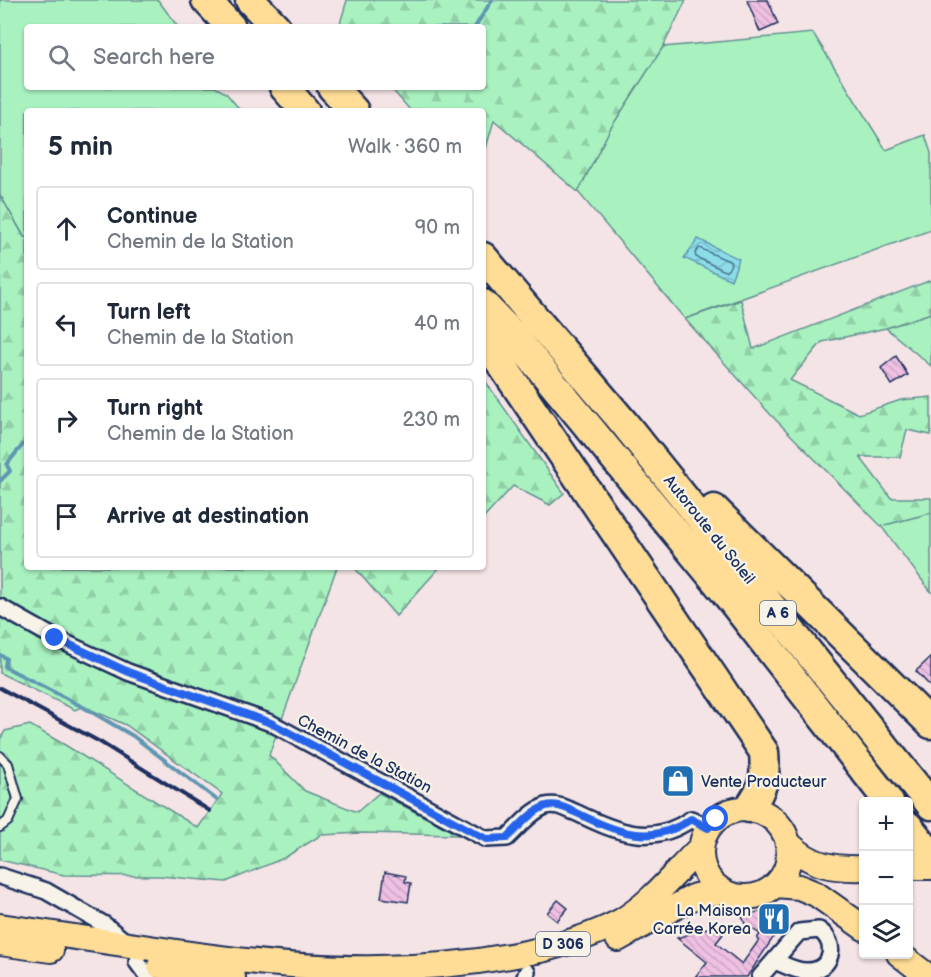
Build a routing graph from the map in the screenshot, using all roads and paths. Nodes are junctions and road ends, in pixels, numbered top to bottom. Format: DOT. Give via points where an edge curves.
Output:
graph roads {
  1 [pos="206,0"];
  2 [pos="250,0"];
  3 [pos="228,24"];
  4 [pos="273,24"];
  5 [pos="287,90"];
  6 [pos="335,90"];
  7 [pos="302,108"];
  8 [pos="351,108"];
  9 [pos="486,261"];
  10 [pos="486,307"];
  11 [pos="486,341"];
  12 [pos="624,423"];
  13 [pos="0,607"];
  14 [pos="931,724"];
  15 [pos="0,756"];
  16 [pos="886,797"];
  17 [pos="931,805"];
  18 [pos="749,808"];
  19 [pos="0,827"];
  20 [pos="913,831"];
  21 [pos="705,837"];
  22 [pos="789,844"];
  23 [pos="931,855"];
  24 [pos="913,867"];
  25 [pos="931,867"];
  26 [pos="859,868"];
  27 [pos="0,876"];
  28 [pos="776,885"];
  29 [pos="723,891"];
  30 [pos="859,924"];
  31 [pos="0,926"];
  32 [pos="0,943"];
  33 [pos="906,959"];
  34 [pos="138,961"];
  35 [pos="775,961"];
  36 [pos="526,974"];
  37 [pos="233,977"];
  38 [pos="490,977"];
  39 [pos="760,977"];
  40 [pos="929,977"];
  1 -- 3 [label="highway"];
  2 -- 4 [label="highway"];
  5 -- 7 [label="highway"];
  6 -- 8 [label="highway"];
  9 -- 12 [label="highway, Autoroute du Soleil / A 6"];
  10 -- 16 [label="highway, Autoroute du Soleil / A 6" via="703,565"];
  11 -- 18 [label="highway" via="764,752 765,776"];
  12 -- 14 [label="highway"];
  12 -- 17 [label="highway, Autoroute du Soleil / A 6"];
  13 -- 21 [label="street, Chemin de la Station" via="128,672 271,723 486,839 507,838 537,810 548,806 561,806 629,834 672,830 691,819"];
  15 -- 19 [label="lane" via="8,764 18,799 8,821"];
  18 -- 21 [label="main road" via="726,813"];
  18 -- 22 [label="main road" via="775,819"];
  20 -- 23 [label="highway"];
  21 -- 29 [label="main road" via="705,872"];
  21 -- 34 [label="main road, D 306" via="656,894 632,914 574,941 517,957 430,971 356,972"];
  22 -- 26 [label="main road" via="808,860 844,869"];
  22 -- 28 [label="main road" via="790,859"];
  24 -- 25 [label="main road"];
  27 -- 34 [label="street" via="46,891 105,925"];
  28 -- 29 [label="main road" via="750,897"];
  28 -- 30 [label="main road" via="799,887 816,894"];
  29 -- 36 [label="main road, D 306" via="695,896 586,954"];
  31 -- 34 [label="main road, D 306"];
  32 -- 34 [label="main road, D 306"];
  33 -- 40 [label="main road"];
  34 -- 37 [label="main road, D 306"];
  35 -- 39 [label="street"];
  36 -- 38 [label="main road, D 306"];
}
